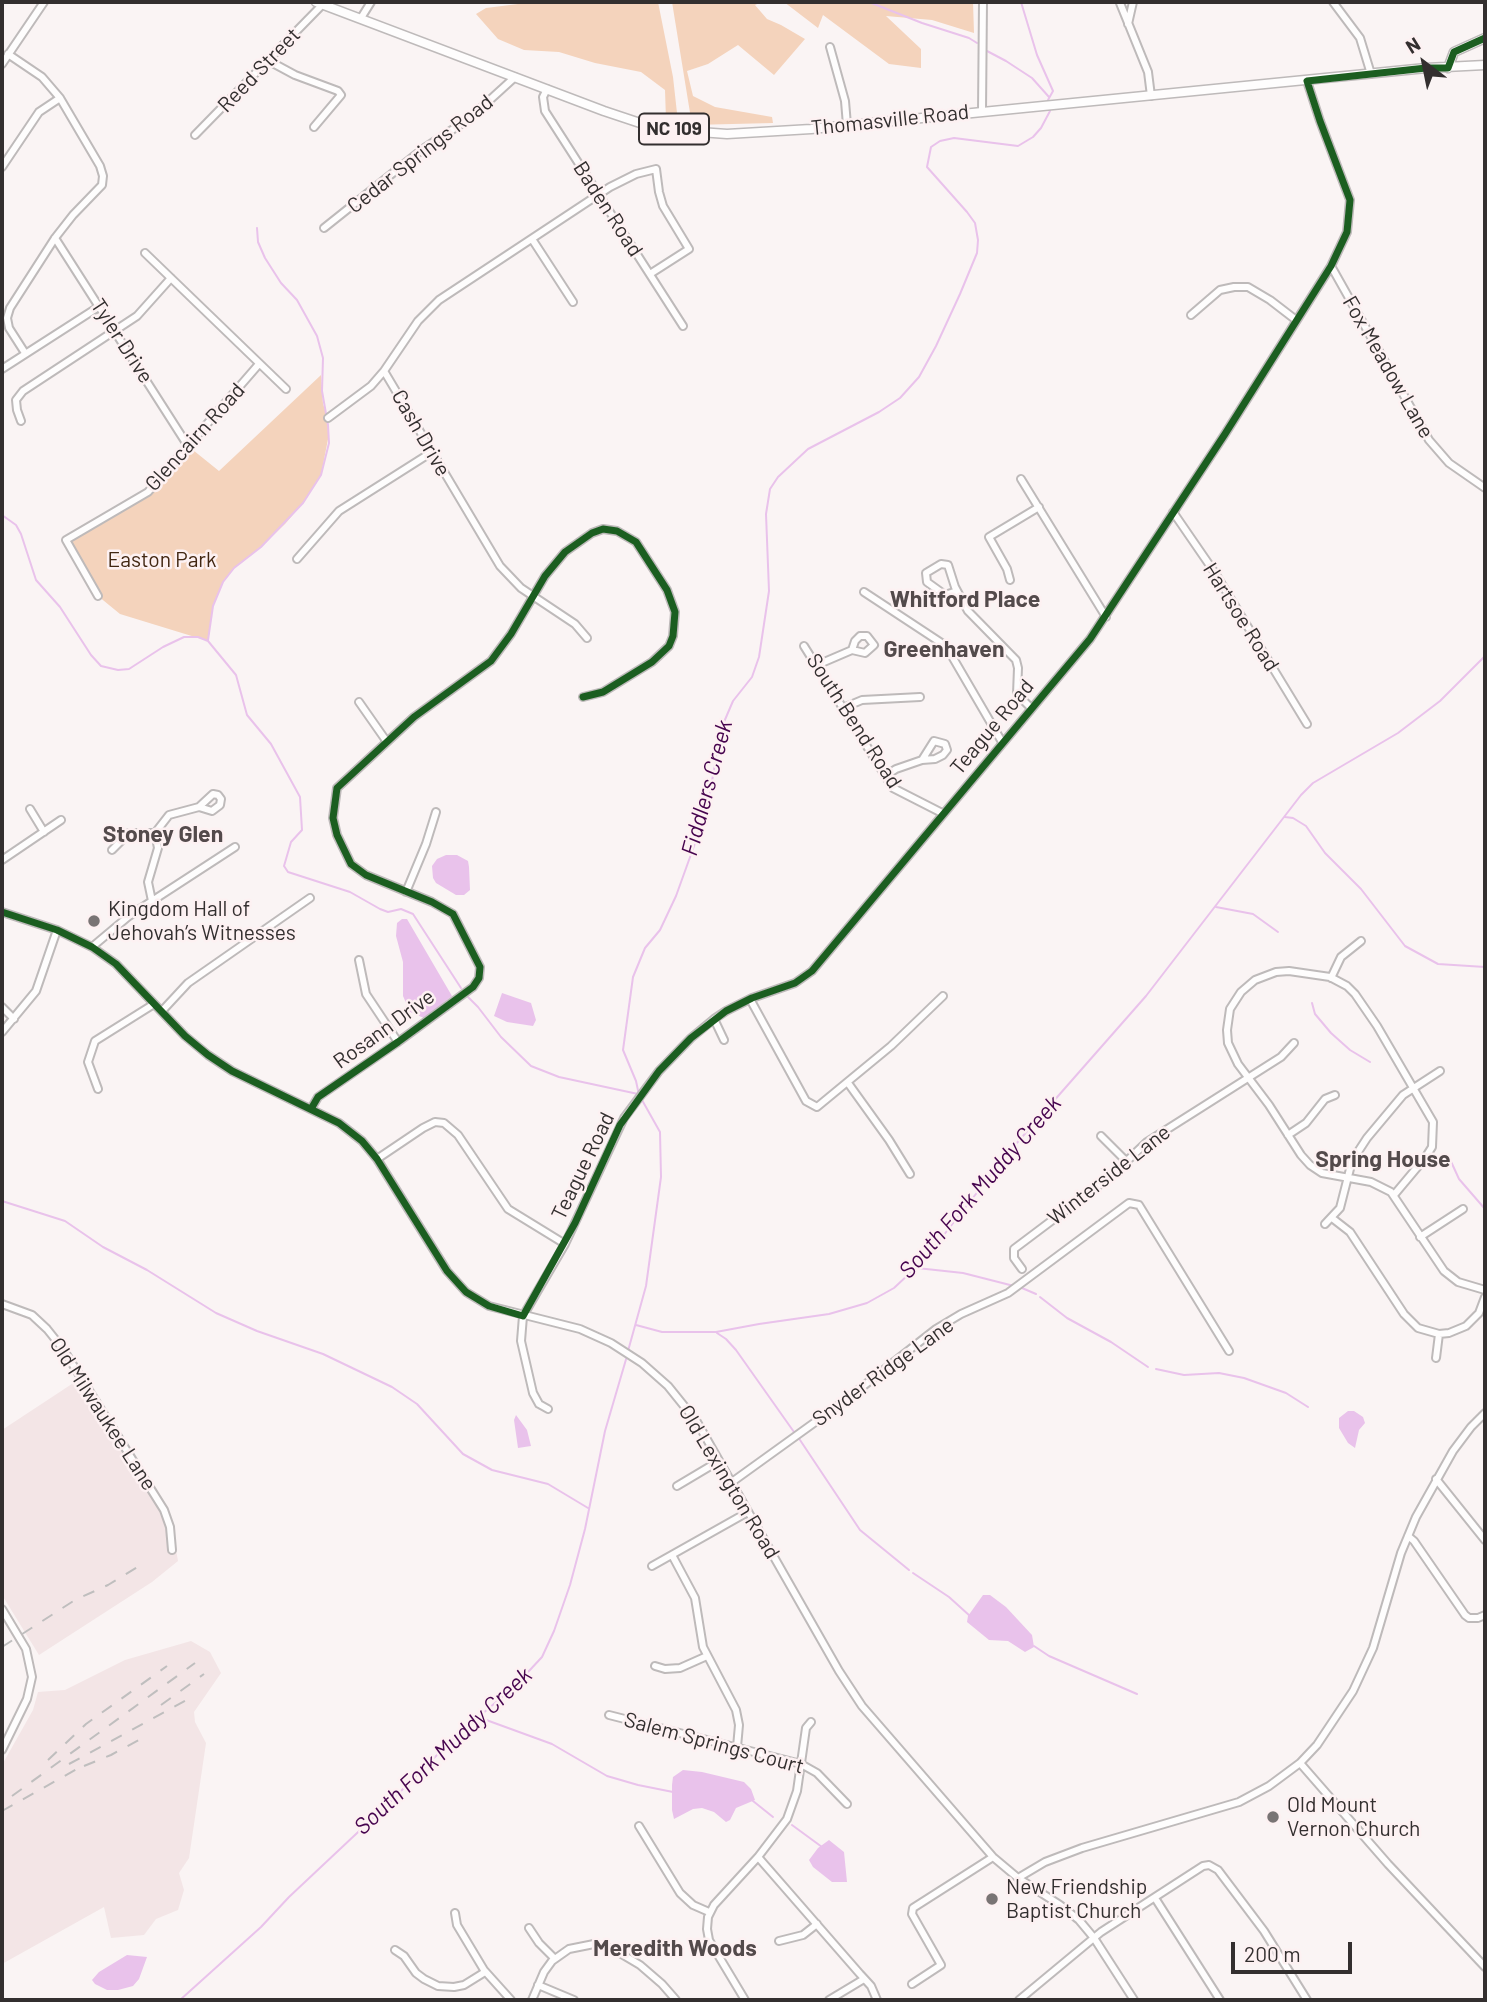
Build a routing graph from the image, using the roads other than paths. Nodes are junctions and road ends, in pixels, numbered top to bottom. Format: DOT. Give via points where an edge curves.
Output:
graph roads {
  1 [pos="44,2"];
  2 [pos="371,2"];
  3 [pos="983,2"];
  4 [pos="1133,2"];
  5 [pos="1333,2"];
  6 [pos="319,3"];
  7 [pos="1119,3"];
  8 [pos="361,18"];
  9 [pos="1128,24"];
  10 [pos="1485,38"];
  11 [pos="830,47"];
  12 [pos="8,54"];
  13 [pos="270,61"];
  14 [pos="2,64"];
  15 [pos="1485,65"];
  16 [pos="1448,68"];
  17 [pos="1371,74"];
  18 [pos="515,77"];
  19 [pos="1307,81"];
  20 [pos="547,89"];
  21 [pos="1152,96"];
  22 [pos="60,98"];
  23 [pos="982,111"];
  24 [pos="847,125"];
  25 [pos="314,127"];
  26 [pos="195,135"];
  27 [pos="2,167"];
  28 [pos="599,195"];
  29 [pos="324,229"];
  30 [pos="55,238"];
  31 [pos="532,239"];
  32 [pos="145,253"];
  33 [pos="1331,265"];
  34 [pos="650,274"];
  35 [pos="171,278"];
  36 [pos="573,302"];
  37 [pos="100,306"];
  38 [pos="1191,315"];
  39 [pos="1296,320"];
  40 [pos="682,326"];
  41 [pos="115,329"];
  42 [pos="25,353"];
  43 [pos="259,364"];
  44 [pos="2,369"];
  45 [pos="384,371"];
  46 [pos="286,389"];
  47 [pos="328,418"];
  48 [pos="21,421"];
  49 [pos="188,446"];
  50 [pos="432,452"];
  51 [pos="1021,479"];
  52 [pos="1485,488"];
  53 [pos="1039,507"];
  54 [pos="1173,512"];
  55 [pos="297,559"];
  56 [pos="1010,580"];
  57 [pos="957,592"];
  58 [pos="864,593"];
  59 [pos="98,596"];
  60 [pos="533,597"];
  61 [pos="1106,617"];
  62 [pos="587,638"];
  63 [pos="804,646"];
  64 [pos="852,650"];
  65 [pos="817,665"];
  66 [pos="920,696"];
  67 [pos="583,697"];
  68 [pos="359,702"];
  69 [pos="843,708"];
  70 [pos="1031,708"];
  71 [pos="1307,724"];
  72 [pos="1002,742"];
  73 [pos="387,743"];
  74 [pos="922,760"];
  75 [pos="885,776"];
  76 [pos="199,807"];
  77 [pos="30,809"];
  78 [pos="436,812"];
  79 [pos="943,813"];
  80 [pos="61,820"];
  81 [pos="44,832"];
  82 [pos="155,833"];
  83 [pos="235,847"];
  84 [pos="112,849"];
  85 [pos="3,857"];
  86 [pos="406,892"];
  87 [pos="310,898"];
  88 [pos="152,901"];
  89 [pos="2,912"];
  90 [pos="57,930"];
  91 [pos="1361,941"];
  92 [pos="92,947"];
  93 [pos="359,960"];
  94 [pos="1331,978"];
  95 [pos="943,996"];
  96 [pos="750,999"];
  97 [pos="154,1004"];
  98 [pos="2,1007"];
  99 [pos="162,1011"];
  100 [pos="14,1019"];
  101 [pos="714,1019"];
  102 [pos="2,1032"];
  103 [pos="724,1040"];
  104 [pos="398,1042"];
  105 [pos="1294,1043"];
  106 [pos="1440,1071"];
  107 [pos="1249,1077"];
  108 [pos="848,1083"];
  109 [pos="1415,1088"];
  110 [pos="98,1089"];
  111 [pos="1335,1095"];
  112 [pos="311,1109"];
  113 [pos="1289,1135"];
  114 [pos="1101,1136"];
  115 [pos="377,1159"];
  116 [pos="1126,1161"];
  117 [pos="910,1174"];
  118 [pos="1347,1178"];
  119 [pos="1394,1195"];
  120 [pos="1462,1209"];
  121 [pos="1332,1218"];
  122 [pos="1325,1224"];
  123 [pos="1420,1237"];
  124 [pos="565,1244"];
  125 [pos="1022,1269"];
  126 [pos="1485,1290"];
  127 [pos="1485,1297"];
  128 [pos="2,1304"];
  129 [pos="523,1316"];
  130 [pos="1439,1334"];
  131 [pos="1229,1351"];
  132 [pos="1436,1358"];
  133 [pos="548,1409"];
  134 [pos="1485,1413"];
  135 [pos="719,1461"];
  136 [pos="1436,1479"];
  137 [pos="732,1482"];
  138 [pos="677,1486"];
  139 [pos="748,1511"];
  140 [pos="1408,1536"];
  141 [pos="1485,1540"];
  142 [pos="172,1550"];
  143 [pos="672,1555"];
  144 [pos="652,1566"];
  145 [pos="2,1609"];
  146 [pos="1485,1615"];
  147 [pos="707,1656"];
  148 [pos="655,1666"];
  149 [pos="609,1715"];
  150 [pos="811,1722"];
  151 [pos="737,1747"];
  152 [pos="2,1750"];
  153 [pos="1300,1763"];
  154 [pos="801,1765"];
  155 [pos="847,1804"];
  156 [pos="639,1826"];
  157 [pos="758,1857"];
  158 [pos="993,1857"];
  159 [pos="1018,1878"];
  160 [pos="1155,1898"];
  161 [pos="709,1912"];
  162 [pos="455,1913"];
  163 [pos="817,1924"];
  164 [pos="529,1928"];
  165 [pos="1094,1938"];
  166 [pos="779,1941"];
  167 [pos="395,1950"];
  168 [pos="555,1959"];
  169 [pos="1485,1967"];
  170 [pos="485,1972"];
  171 [pos="864,1979"];
  172 [pos="912,1984"];
  173 [pos="538,1985"];
  174 [pos="511,2000"];
  175 [pos="532,2000"];
  176 [pos="574,2000"];
  177 [pos="676,2000"];
  178 [pos="745,2000"];
  179 [pos="829,2000"];
  180 [pos="877,2000"];
  181 [pos="1018,2000"];
  182 [pos="1134,2000"];
  183 [pos="1220,2000"];
  184 [pos="1307,2000"];
  1 -- 12 [label="street"];
  2 -- 8 [label="street"];
  3 -- 23 [label="street"];
  4 -- 7 [label="street"];
  4 -- 9 [label="street"];
  5 -- 17 [label="street" via="1360,38"];
  6 -- 8 [label="main road, Thomasville Road / NC 109"];
  6 -- 13 [label="street, Reed Street"];
  7 -- 9 [label="street"];
  8 -- 18 [label="main road, Thomasville Road / NC 109"];
  9 -- 21 [label="street" via="1148,72"];
  10 -- 16 [label="main road" via="1454,52"];
  11 -- 24 [label="street"];
  12 -- 14 [label="street"];
  12 -- 22 [label="street" via="42,77"];
  13 -- 25 [label="street" via="341,94"];
  13 -- 26 [label="street, Reed Street"];
  15 -- 16 [label="main road, Thomasville Road / NC 109"];
  16 -- 17 [label="main road, Thomasville Road / NC 109"];
  17 -- 19 [label="main road, Thomasville Road / NC 109"];
  18 -- 20 [label="main road, Thomasville Road / NC 109"];
  18 -- 29 [label="street, Cedar Springs Road" via="470,118 423,149"];
  19 -- 21 [label="main road, Thomasville Road / NC 109"];
  19 -- 33 [label="street, Teague Road" via="1350,200 1347,232"];
  20 -- 24 [label="main road, Thomasville Road / NC 109" via="643,124 686,131 732,134"];
  20 -- 28 [label="street, Baden Road" via="545,111"];
  21 -- 23 [label="main road, Thomasville Road / NC 109"];
  22 -- 27 [label="street" via="39,112"];
  22 -- 30 [label="street" via="103,176 96,193"];
  23 -- 24 [label="main road, Thomasville Road / NC 109"];
  28 -- 31 [label="street, Cash Drive"];
  28 -- 34 [label="street, Baden Road"];
  28 -- 34 [label="street, Cash Drive" via="624,179 656,169 663,206 689,248"];
  30 -- 37 [label="street, Tyler Drive"];
  30 -- 42 [label="street" via="7,318"];
  31 -- 36 [label="street"];
  31 -- 45 [label="street, Cash Drive" via="428,309"];
  32 -- 35 [label="street"];
  33 -- 39 [label="street, Teague Road"];
  33 -- 52 [label="street, Fox Meadow Lane" via="1429,440 1449,463"];
  34 -- 40 [label="street, Baden Road"];
  35 -- 41 [label="street" via="137,316"];
  35 -- 43 [label="street"];
  37 -- 41 [label="street, Tyler Drive"];
  37 -- 42 [label="street"];
  38 -- 39 [label="street" via="1220,290 1248,287"];
  39 -- 54 [label="street, Teague Road"];
  41 -- 48 [label="street" via="23,391 16,400"];
  41 -- 49 [label="street, Tyler Drive"];
  42 -- 44 [label="street"];
  43 -- 46 [label="street"];
  43 -- 49 [label="street, Glencairn Road"];
  45 -- 47 [label="street"];
  45 -- 50 [label="street, Cash Drive"];
  49 -- 59 [label="street, Glencairn Road" via="148,492 66,540"];
  50 -- 55 [label="street" via="339,511"];
  50 -- 60 [label="street, Cash Drive" via="500,566"];
  51 -- 53 [label="street"];
  53 -- 56 [label="street" via="989,537"];
  53 -- 61 [label="street"];
  54 -- 61 [label="street, Teague Road"];
  54 -- 71 [label="street, Hartsoe Road"];
  57 -- 57 [label="street" via="946,564 926,573 927,582 945,595"];
  57 -- 70 [label="street" via="968,611 1014,657 1017,694"];
  58 -- 72 [label="street" via="946,646"];
  60 -- 62 [label="street, Cash Drive" via="567,618"];
  60 -- 67 [label="street" via="559,558 603,529 636,542 670,596 675,629 669,646 617,684"];
  60 -- 73 [label="street" via="491,661"];
  61 -- 70 [label="street, Teague Road"];
  63 -- 65 [label="street, South Bend Road"];
  64 -- 65 [label="street"];
  65 -- 69 [label="street, South Bend Road"];
  66 -- 69 [label="street" via="862,700"];
  68 -- 73 [label="street"];
  69 -- 75 [label="street, South Bend Road"];
  70 -- 72 [label="street, Teague Road"];
  72 -- 79 [label="street, Teague Road"];
  73 -- 86 [label="street" via="337,788 333,818 351,864"];
  74 -- 75 [label="street"];
  75 -- 79 [label="street, South Bend Road" via="898,792"];
  76 -- 82 [label="street" via="169,815"];
  77 -- 81 [label="street"];
  78 -- 86 [label="street"];
  79 -- 96 [label="street, Teague Road" via="812,971 795,983"];
  80 -- 81 [label="street"];
  81 -- 85 [label="street"];
  82 -- 84 [label="street" via="129,833"];
  82 -- 88 [label="street" via="158,848 148,882"];
  83 -- 88 [label="street"];
  86 -- 104 [label="street, Rosann Drive" via="453,914 480,967 479,978 462,995"];
  87 -- 99 [label="street" via="188,983"];
  88 -- 92 [label="street"];
  89 -- 90 [label="street, Old Lexington Road"];
  90 -- 92 [label="street, Old Lexington Road"];
  90 -- 100 [label="street" via="36,990"];
  91 -- 94 [label="street" via="1341,957"];
  92 -- 97 [label="street, Old Lexington Road" via="116,964"];
  93 -- 104 [label="street" via="366,994"];
  94 -- 107 [label="street" via="1276,972 1241,992 1228,1016 1227,1037 1233,1057"];
  94 -- 109 [label="street" via="1355,994"];
  95 -- 108 [label="street"];
  96 -- 101 [label="street, Teague Road"];
  96 -- 108 [label="street" via="806,1101 817,1107"];
  97 -- 99 [label="street, Old Lexington Road"];
  97 -- 110 [label="street" via="95,1041 88,1062"];
  98 -- 100 [label="street"];
  99 -- 112 [label="street, Old Lexington Road" via="223,1066"];
  100 -- 102 [label="street"];
  101 -- 103 [label="street"];
  101 -- 124 [label="street, Teague Road" via="689,1040 633,1105"];
  104 -- 112 [label="street, Rosann Drive" via="318,1097"];
  105 -- 107 [label="street, Winterside Lane"];
  106 -- 109 [label="street"];
  107 -- 113 [label="street"];
  107 -- 116 [label="street, Winterside Lane" via="1147,1142"];
  108 -- 117 [label="street"];
  109 -- 118 [label="street" via="1403,1095 1367,1138"];
  109 -- 119 [label="street" via="1433,1122 1432,1147"];
  111 -- 113 [label="street" via="1325,1099"];
  112 -- 115 [label="street, Old Lexington Road" via="362,1140"];
  113 -- 118 [label="street" via="1316,1169"];
  114 -- 116 [label="street"];
  115 -- 124 [label="street" via="423,1128 444,1123 458,1135 508,1209"];
  115 -- 129 [label="street, Old Lexington Road" via="447,1271 466,1292 489,1306"];
  116 -- 125 [label="street, Winterside Lane" via="1014,1249"];
  118 -- 119 [label="street" via="1371,1182"];
  118 -- 121 [label="street" via="1340,1208"];
  119 -- 123 [label="street"];
  120 -- 123 [label="street"];
  121 -- 122 [label="street"];
  121 -- 130 [label="street" via="1350,1232 1404,1314 1418,1328"];
  123 -- 126 [label="street" via="1451,1278"];
  124 -- 129 [label="street, Teague Road"];
  127 -- 130 [label="street" via="1479,1314 1466,1326"];
  128 -- 142 [label="street, Old Milwaukee Lane" via="32,1315 63,1349 164,1510"];
  129 -- 133 [label="street" via="521,1341 533,1393"];
  129 -- 135 [label="street, Old Lexington Road" via="580,1329 642,1363 672,1390"];
  130 -- 132 [label="street"];
  131 -- 137 [label="street, Snyder Ridge Lane" via="1139,1205 1129,1203 1008,1293 936,1329"];
  134 -- 136 [label="street" via="1461,1439"];
  135 -- 137 [label="street, Old Lexington Road"];
  135 -- 138 [label="street"];
  136 -- 140 [label="street"];
  136 -- 141 [label="street"];
  137 -- 139 [label="street, Old Lexington Road"];
  139 -- 143 [label="street"];
  139 -- 158 [label="street, Old Lexington Road" via="862,1706"];
  140 -- 146 [label="street" via="1465,1615"];
  140 -- 153 [label="street" via="1363,1671 1335,1721"];
  143 -- 144 [label="street"];
  143 -- 147 [label="street" via="695,1598"];
  145 -- 152 [label="street" via="26,1649 32,1677 27,1699"];
  147 -- 148 [label="street" via="680,1668"];
  147 -- 151 [label="street" via="736,1710"];
  149 -- 151 [label="street, Salem Springs Court"];
  150 -- 154 [label="street" via="806,1728"];
  151 -- 154 [label="street, Salem Springs Court"];
  153 -- 159 [label="street" via="1239,1802 1082,1848"];
  153 -- 169 [label="street"];
  154 -- 155 [label="street, Salem Springs Court" via="817,1773"];
  154 -- 157 [label="street" via="788,1819"];
  156 -- 161 [label="street" via="680,1894"];
  157 -- 161 [label="street"];
  157 -- 163 [label="street"];
  158 -- 159 [label="street, Old Lexington Road"];
  158 -- 172 [label="street" via="913,1908 912,1914 942,1965"];
  159 -- 165 [label="street, Old Lexington Road" via="1060,1905"];
  160 -- 165 [label="street"];
  160 -- 183 [label="street"];
  160 -- 184 [label="street" via="1203,1866 1213,1866 1264,1931"];
  161 -- 178 [label="street" via="709,1940"];
  162 -- 170 [label="street" via="457,1925"];
  163 -- 166 [label="street" via="803,1935"];
  163 -- 171 [label="street"];
  164 -- 168 [label="street"];
  165 -- 181 [label="street"];
  165 -- 182 [label="street, Old Lexington Road"];
  167 -- 170 [label="street" via="416,1973 438,1986 464,1985"];
  168 -- 173 [label="street"];
  168 -- 177 [label="street" via="579,1946 609,1947 640,1965"];
  170 -- 174 [label="street"];
  171 -- 179 [label="street"];
  171 -- 180 [label="street"];
  173 -- 175 [label="street"];
  173 -- 176 [label="street"];
}
